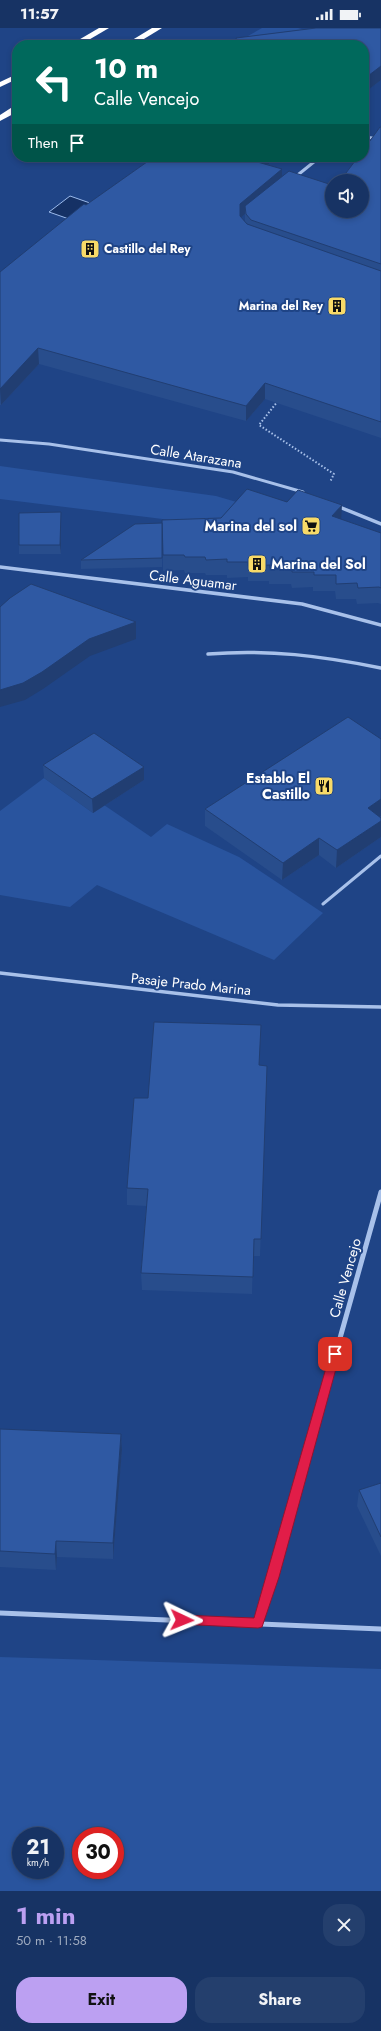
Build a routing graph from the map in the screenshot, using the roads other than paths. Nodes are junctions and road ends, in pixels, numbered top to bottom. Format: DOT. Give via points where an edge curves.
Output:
graph roads {
  1 [pos="105,28"];
  2 [pos="158,28"];
  3 [pos="83,40"];
  4 [pos="137,40"];
  5 [pos="12,79"];
  6 [pos="0,86"];
  7 [pos="12,111"];
  8 [pos="0,119"];
  9 [pos="369,138"];
  10 [pos="381,139"];
  11 [pos="314,162"];
  12 [pos="290,181"];
  13 [pos="0,440"];
  14 [pos="309,494"];
  15 [pos="330,502"];
  16 [pos="381,524"];
  17 [pos="0,567"];
  18 [pos="381,625"];
  19 [pos="208,654"];
  20 [pos="381,668"];
  21 [pos="381,856"];
  22 [pos="323,904"];
  23 [pos="0,973"];
  24 [pos="381,1007"];
  25 [pos="381,1192"];
  26 [pos="0,1613"];
  27 [pos="258,1623"];
  28 [pos="381,1629"];
  1 -- 3 [label="highway"];
  2 -- 4 [label="highway"];
  5 -- 6 [label="highway"];
  7 -- 8 [label="highway"];
  9 -- 10 [label="street"];
  11 -- 12 [label="street"];
  13 -- 14 [label="street, Calle Atarazana" via="49,444 233,472"];
  15 -- 16 [label="street"];
  17 -- 18 [label="street, Calle Aguamar" via="302,604"];
  19 -- 20 [label="street" via="246,651 326,657"];
  21 -- 22 [label="lane"];
  23 -- 24 [label="street, Pasaje Prado Marina" via="278,1005"];
  25 -- 27 [label="street, Calle Vencejo"];
  26 -- 27 [label="street"];
  27 -- 28 [label="street"];
}
